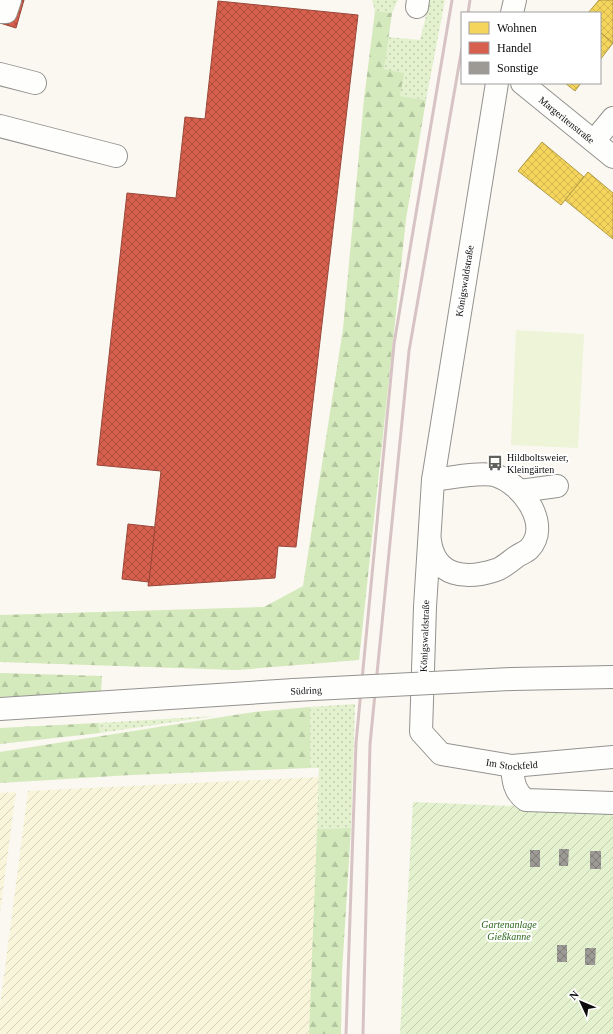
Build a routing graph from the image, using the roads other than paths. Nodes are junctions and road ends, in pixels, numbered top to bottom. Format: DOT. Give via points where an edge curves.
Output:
graph roads {
  1 [pos="10,0"];
  2 [pos="515,0"];
  3 [pos="0,12"];
  4 [pos="512,12"];
  5 [pos="0,74"];
  6 [pos="35,83"];
  7 [pos="497,84"];
  8 [pos="523,84"];
  9 [pos="613,118"];
  10 [pos="0,126"];
  11 [pos="594,141"];
  12 [pos="116,156"];
  13 [pos="613,156"];
  14 [pos="434,480"];
  15 [pos="557,486"];
  16 [pos="520,491"];
  17 [pos="430,540"];
  18 [pos="613,677"];
  19 [pos="0,709"];
  20 [pos="421,732"];
  21 [pos="613,757"];
  22 [pos="512,766"];
  23 [pos="613,803"];
  1 -- 3 [label="street" via="6,12"];
  2 -- 4 [label="street"];
  5 -- 6 [label="street"];
  7 -- 14 [label="street, Königswaldstraße"];
  8 -- 11 [label="street, Margeritenstraße"];
  9 -- 11 [label="street"];
  10 -- 12 [label="street"];
  11 -- 13 [label="street, Margeritenstraße"];
  14 -- 16 [label="street, Königswaldstraße" via="471,475 496,475 514,484"];
  14 -- 17 [label="street, Königswaldstraße"];
  15 -- 16 [label="street"];
  16 -- 17 [label="street, Königswaldstraße" via="536,517 536,537 529,548 497,570 471,576 452,573 440,565 432,555"];
  17 -- 20 [label="street, Königswaldstraße"];
  18 -- 19 [label="street, Südring, bridge" via="512,679 294,690"];
  20 -- 22 [label="street, Im Stockfeld" via="441,754"];
  21 -- 22 [label="street, Im Stockfeld"];
  22 -- 23 [label="street" via="513,784 519,795 526,800"];
}
